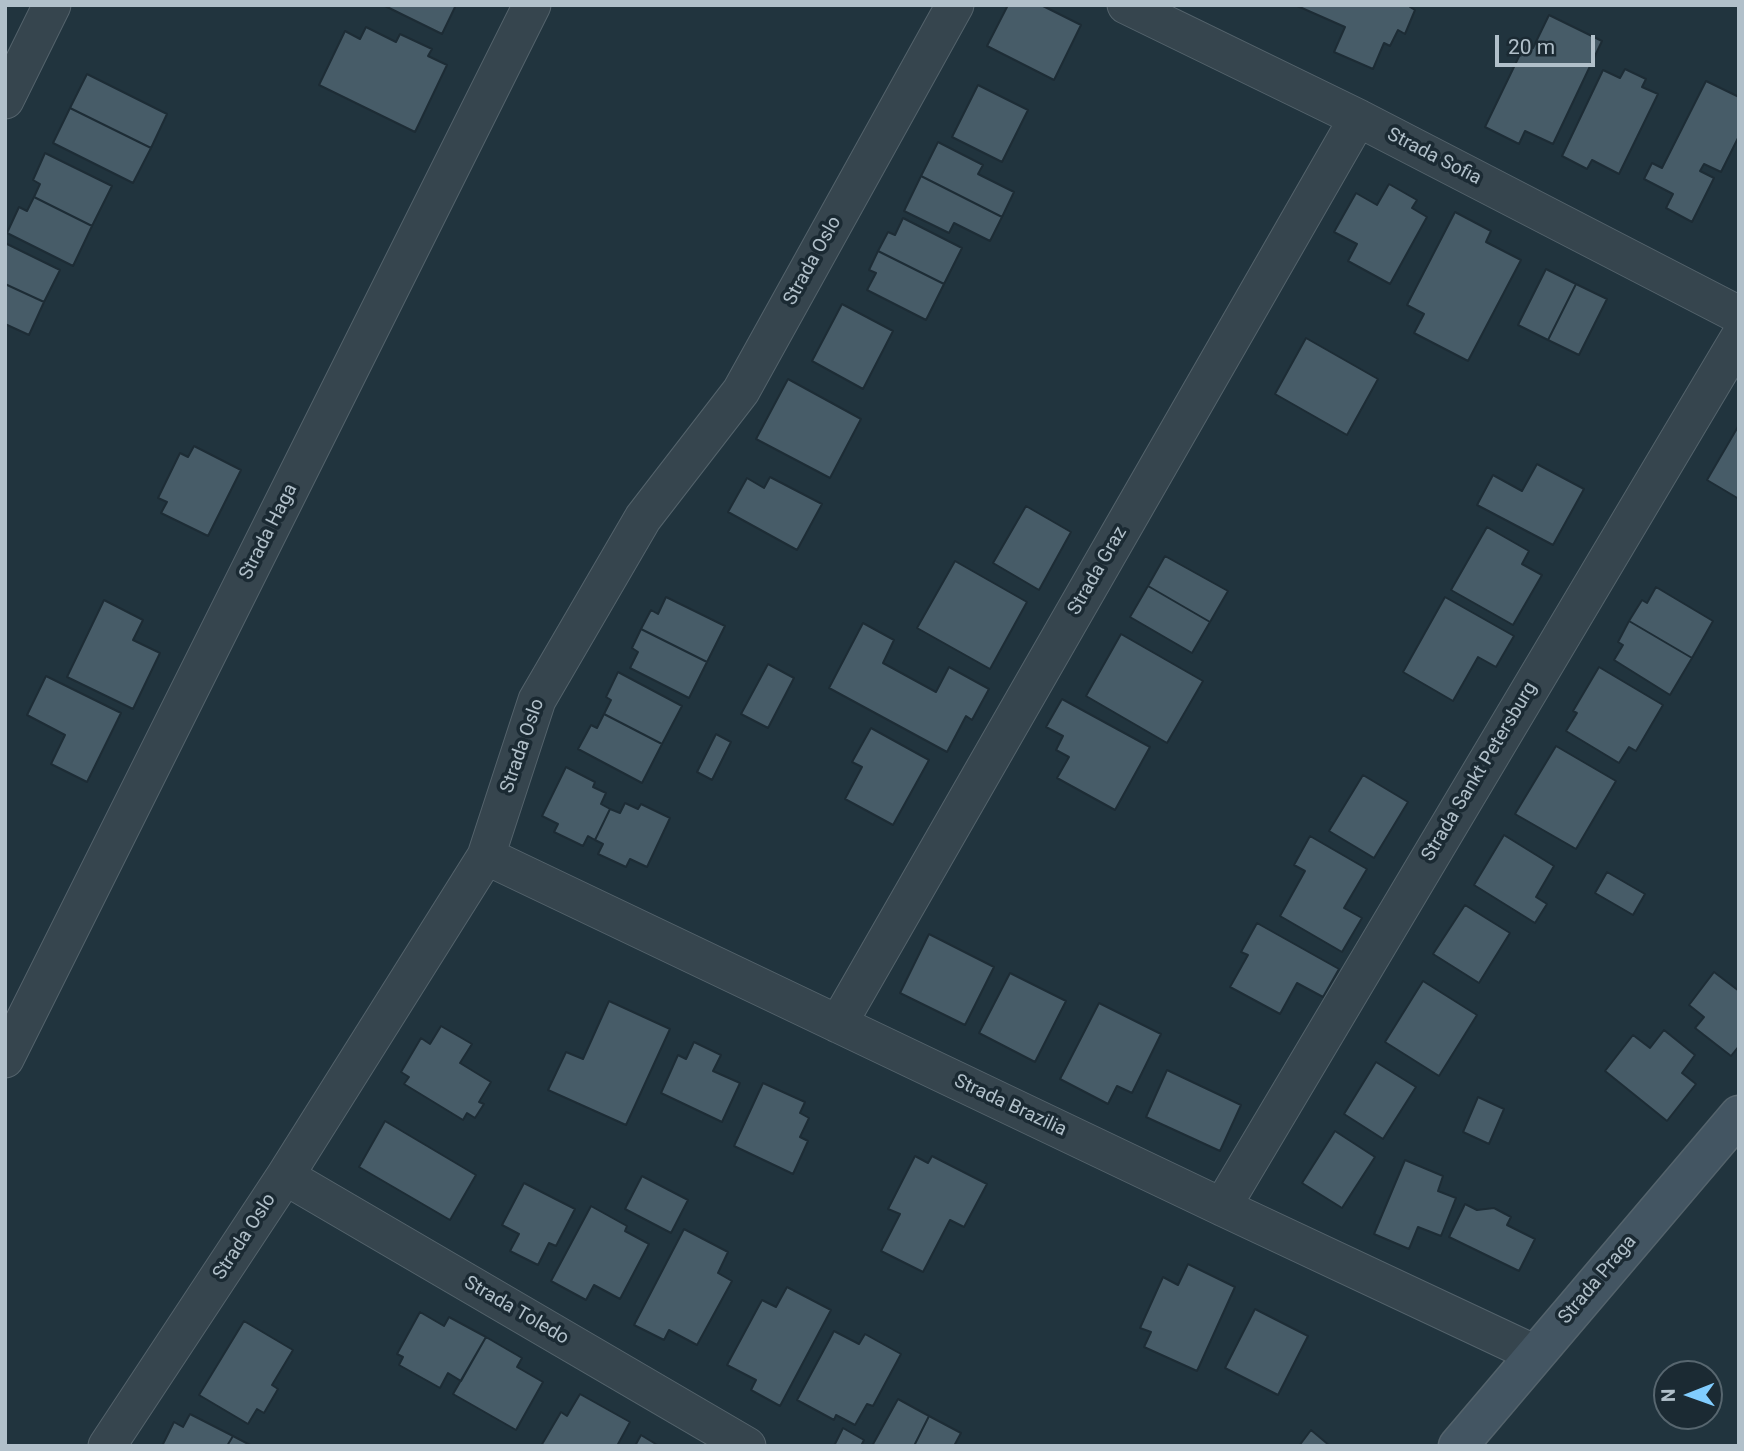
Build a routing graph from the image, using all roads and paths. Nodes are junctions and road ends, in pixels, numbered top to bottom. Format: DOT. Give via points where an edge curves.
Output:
graph roads {
  1 [pos="52,5"];
  2 [pos="532,5"];
  3 [pos="955,5"];
  4 [pos="1126,5"];
  5 [pos="5,100"];
  6 [pos="1358,118"];
  7 [pos="1739,315"];
  8 [pos="1739,338"];
  9 [pos="486,856"];
  10 [pos="838,1024"];
  11 [pos="5,1059"];
  12 [pos="1739,1115"];
  13 [pos="285,1176"];
  14 [pos="1222,1207"];
  15 [pos="1535,1354"];
  16 [pos="107,1446"];
  17 [pos="747,1446"];
  18 [pos="1458,1446"];
  1 -- 5 [label="street"];
  2 -- 11 [label="street, Strada Haga"];
  3 -- 9 [label="street, Strada Oslo" via="741,391 643,518 537,701"];
  4 -- 6 [label="street, Strada Sofia"];
  6 -- 7 [label="street, Strada Sofia"];
  6 -- 10 [label="street, Strada Graz"];
  8 -- 14 [label="street, Strada Sankt Petersburg"];
  9 -- 10 [label="street, Strada Brazilia"];
  9 -- 13 [label="street, Strada Oslo"];
  10 -- 14 [label="street, Strada Brazilia"];
  12 -- 15 [label="street, Strada Praga"];
  13 -- 16 [label="street, Strada Oslo"];
  13 -- 17 [label="street, Strada Toledo"];
  14 -- 15 [label="street, Strada Brazilia"];
  15 -- 18 [label="street, Strada Praga"];
}
